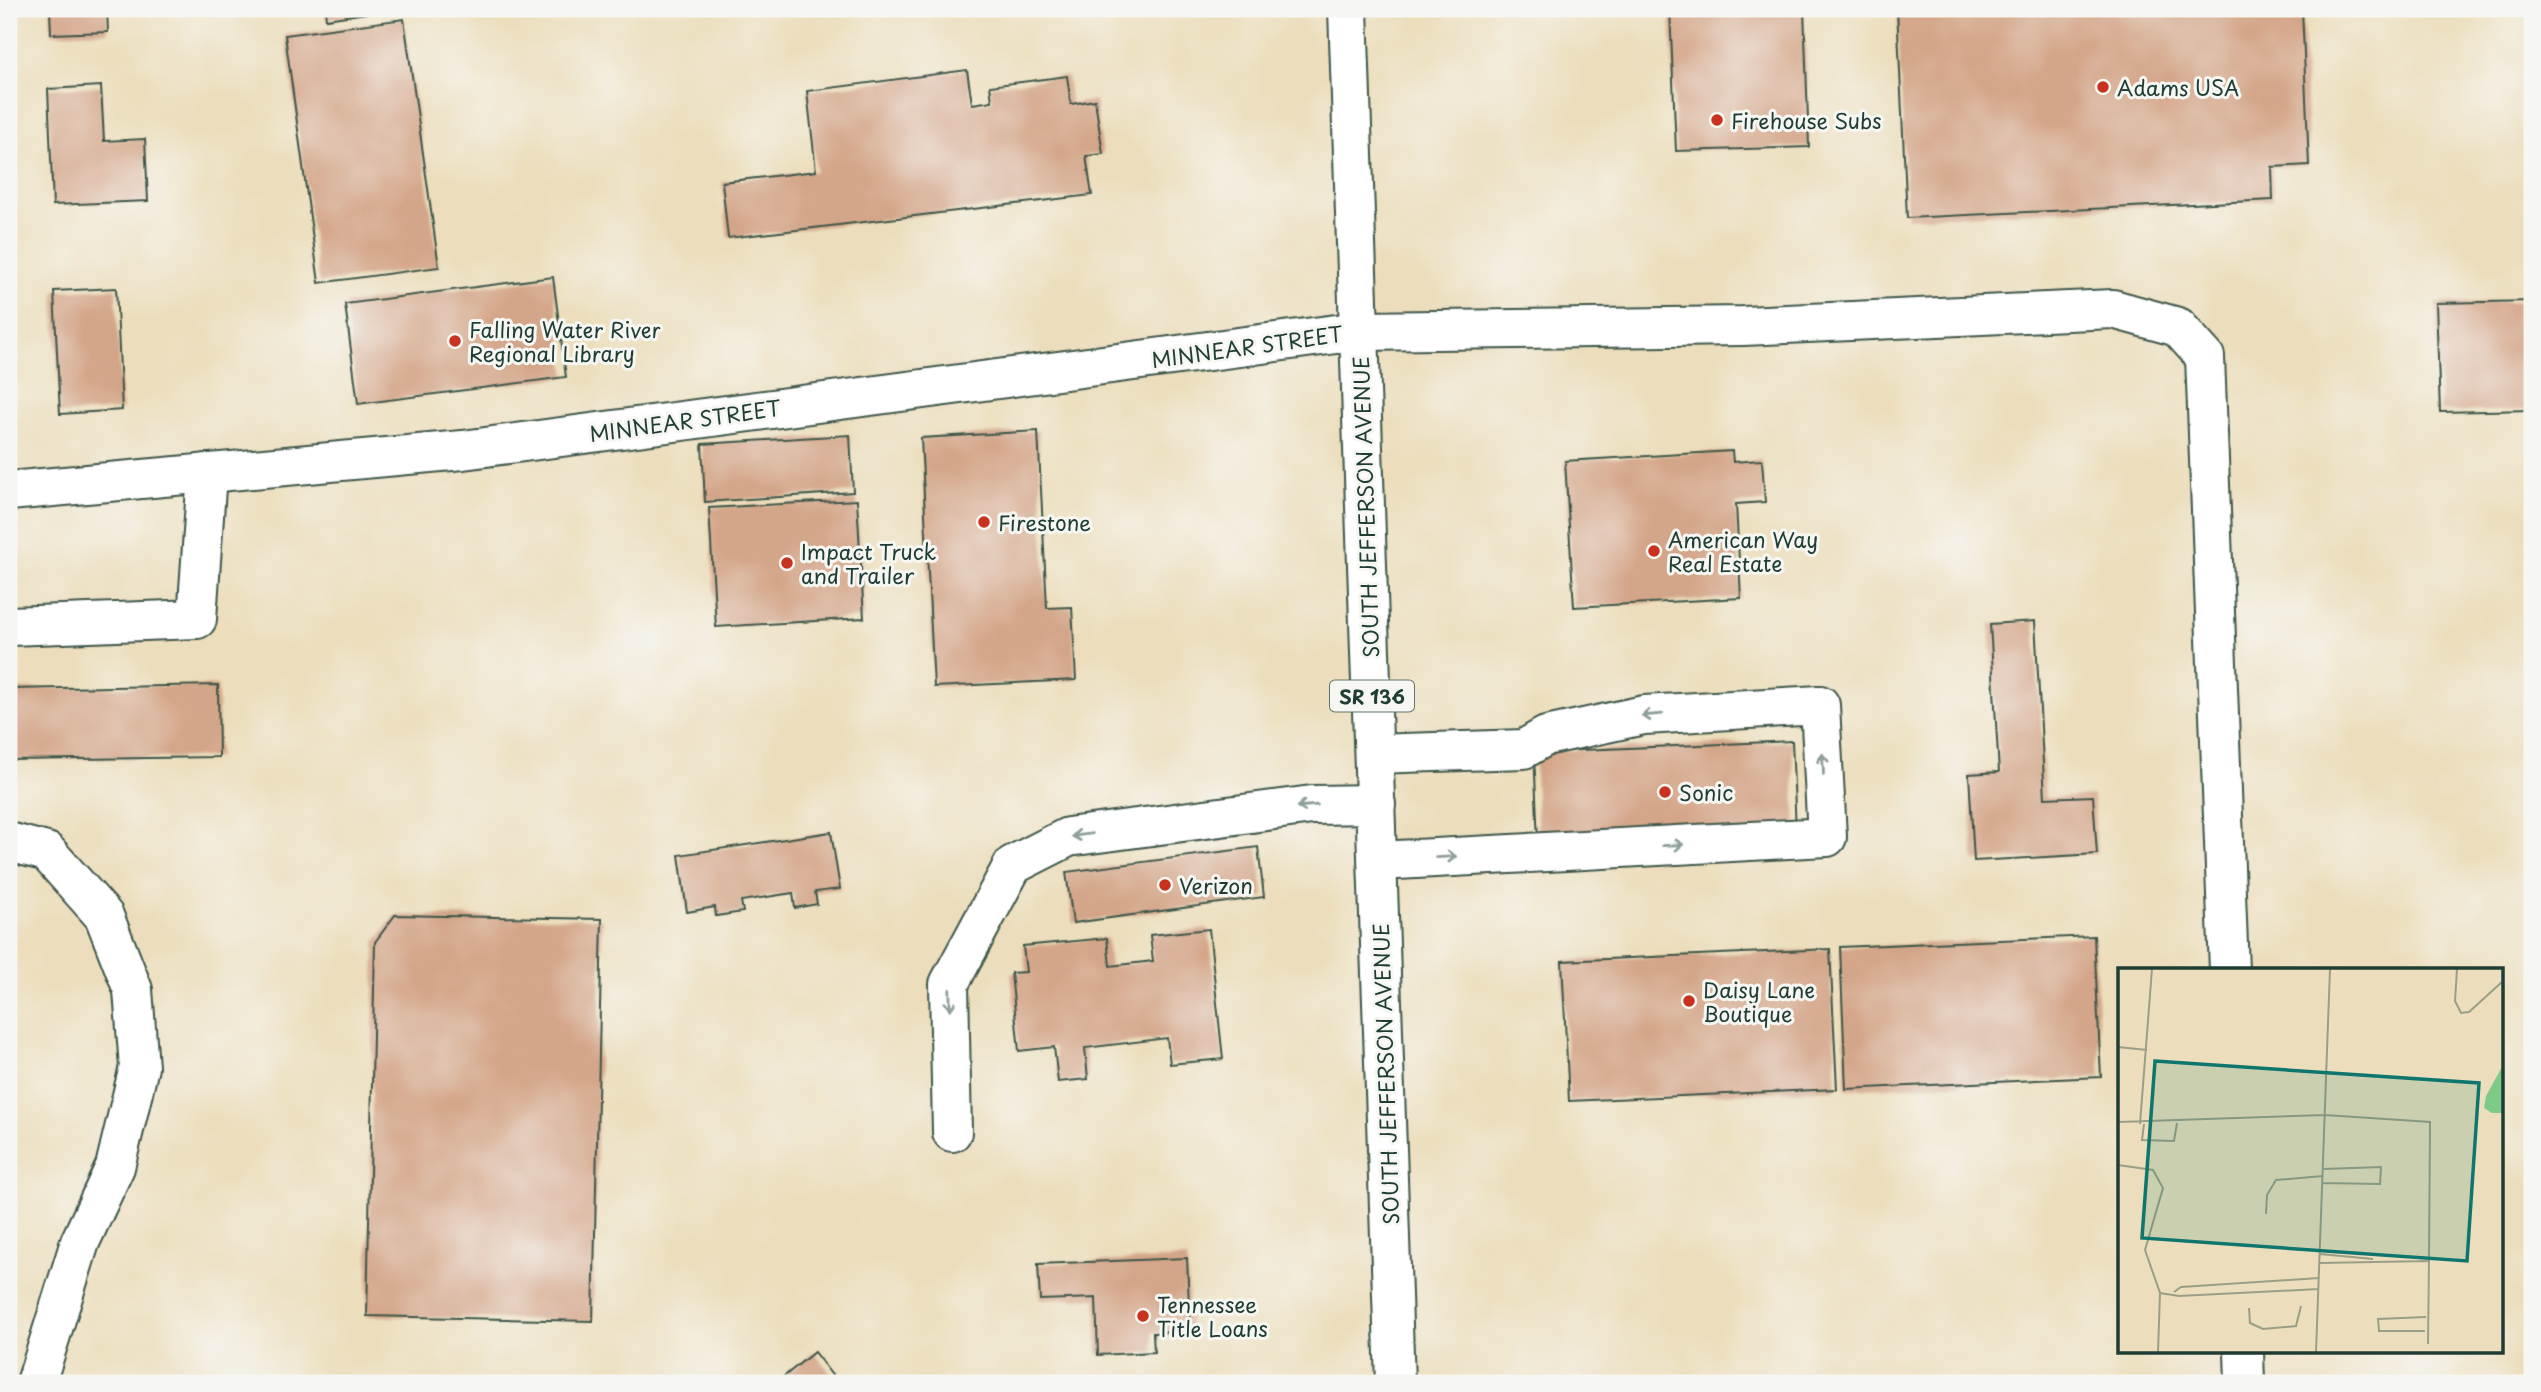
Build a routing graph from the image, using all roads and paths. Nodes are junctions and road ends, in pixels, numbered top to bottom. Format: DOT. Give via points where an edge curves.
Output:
graph roads {
  1 [pos="1348,9"];
  2 [pos="1359,331"];
  3 [pos="207,473"];
  4 [pos="9,491"];
  5 [pos="9,626"];
  6 [pos="1374,754"];
  7 [pos="1376,804"];
  8 [pos="9,842"];
  9 [pos="1378,861"];
  10 [pos="2229,968"];
  11 [pos="952,1132"];
  12 [pos="2244,1354"];
  13 [pos="36,1383"];
  14 [pos="1395,1383"];
  15 [pos="2245,1383"];
  1 -- 2 [label="main road, SOUTH JEFFERSON AVENUE / SR 136"];
  2 -- 3 [label="main road, MINNEAR STREET" via="463,450"];
  2 -- 6 [label="main road, SOUTH JEFFERSON AVENUE / SR 136"];
  2 -- 10 [label="main road, MINNEAR STREET" via="1743,326 2113,309 2178,327 2205,356"];
  3 -- 4 [label="main road, MINNEAR STREET"];
  3 -- 5 [label="main road" via="197,619"];
  6 -- 7 [label="main road, SOUTH JEFFERSON AVENUE / SR 136"];
  9 -- 6 [label="main road, one-way" via="1827,837 1820,705 1644,715 1546,736 1524,749"];
  7 -- 9 [label="main road, SOUTH JEFFERSON AVENUE / SR 136"];
  7 -- 11 [label="main road, one-way" via="1312,805 1068,837 1013,865 949,984"];
  8 -- 13 [label="main road" via="47,852 104,916 133,990 139,1067 115,1167 80,1242"];
  9 -- 14 [label="main road, SOUTH JEFFERSON AVENUE / SR 136"];
  12 -- 15 [label="main road"];
}
